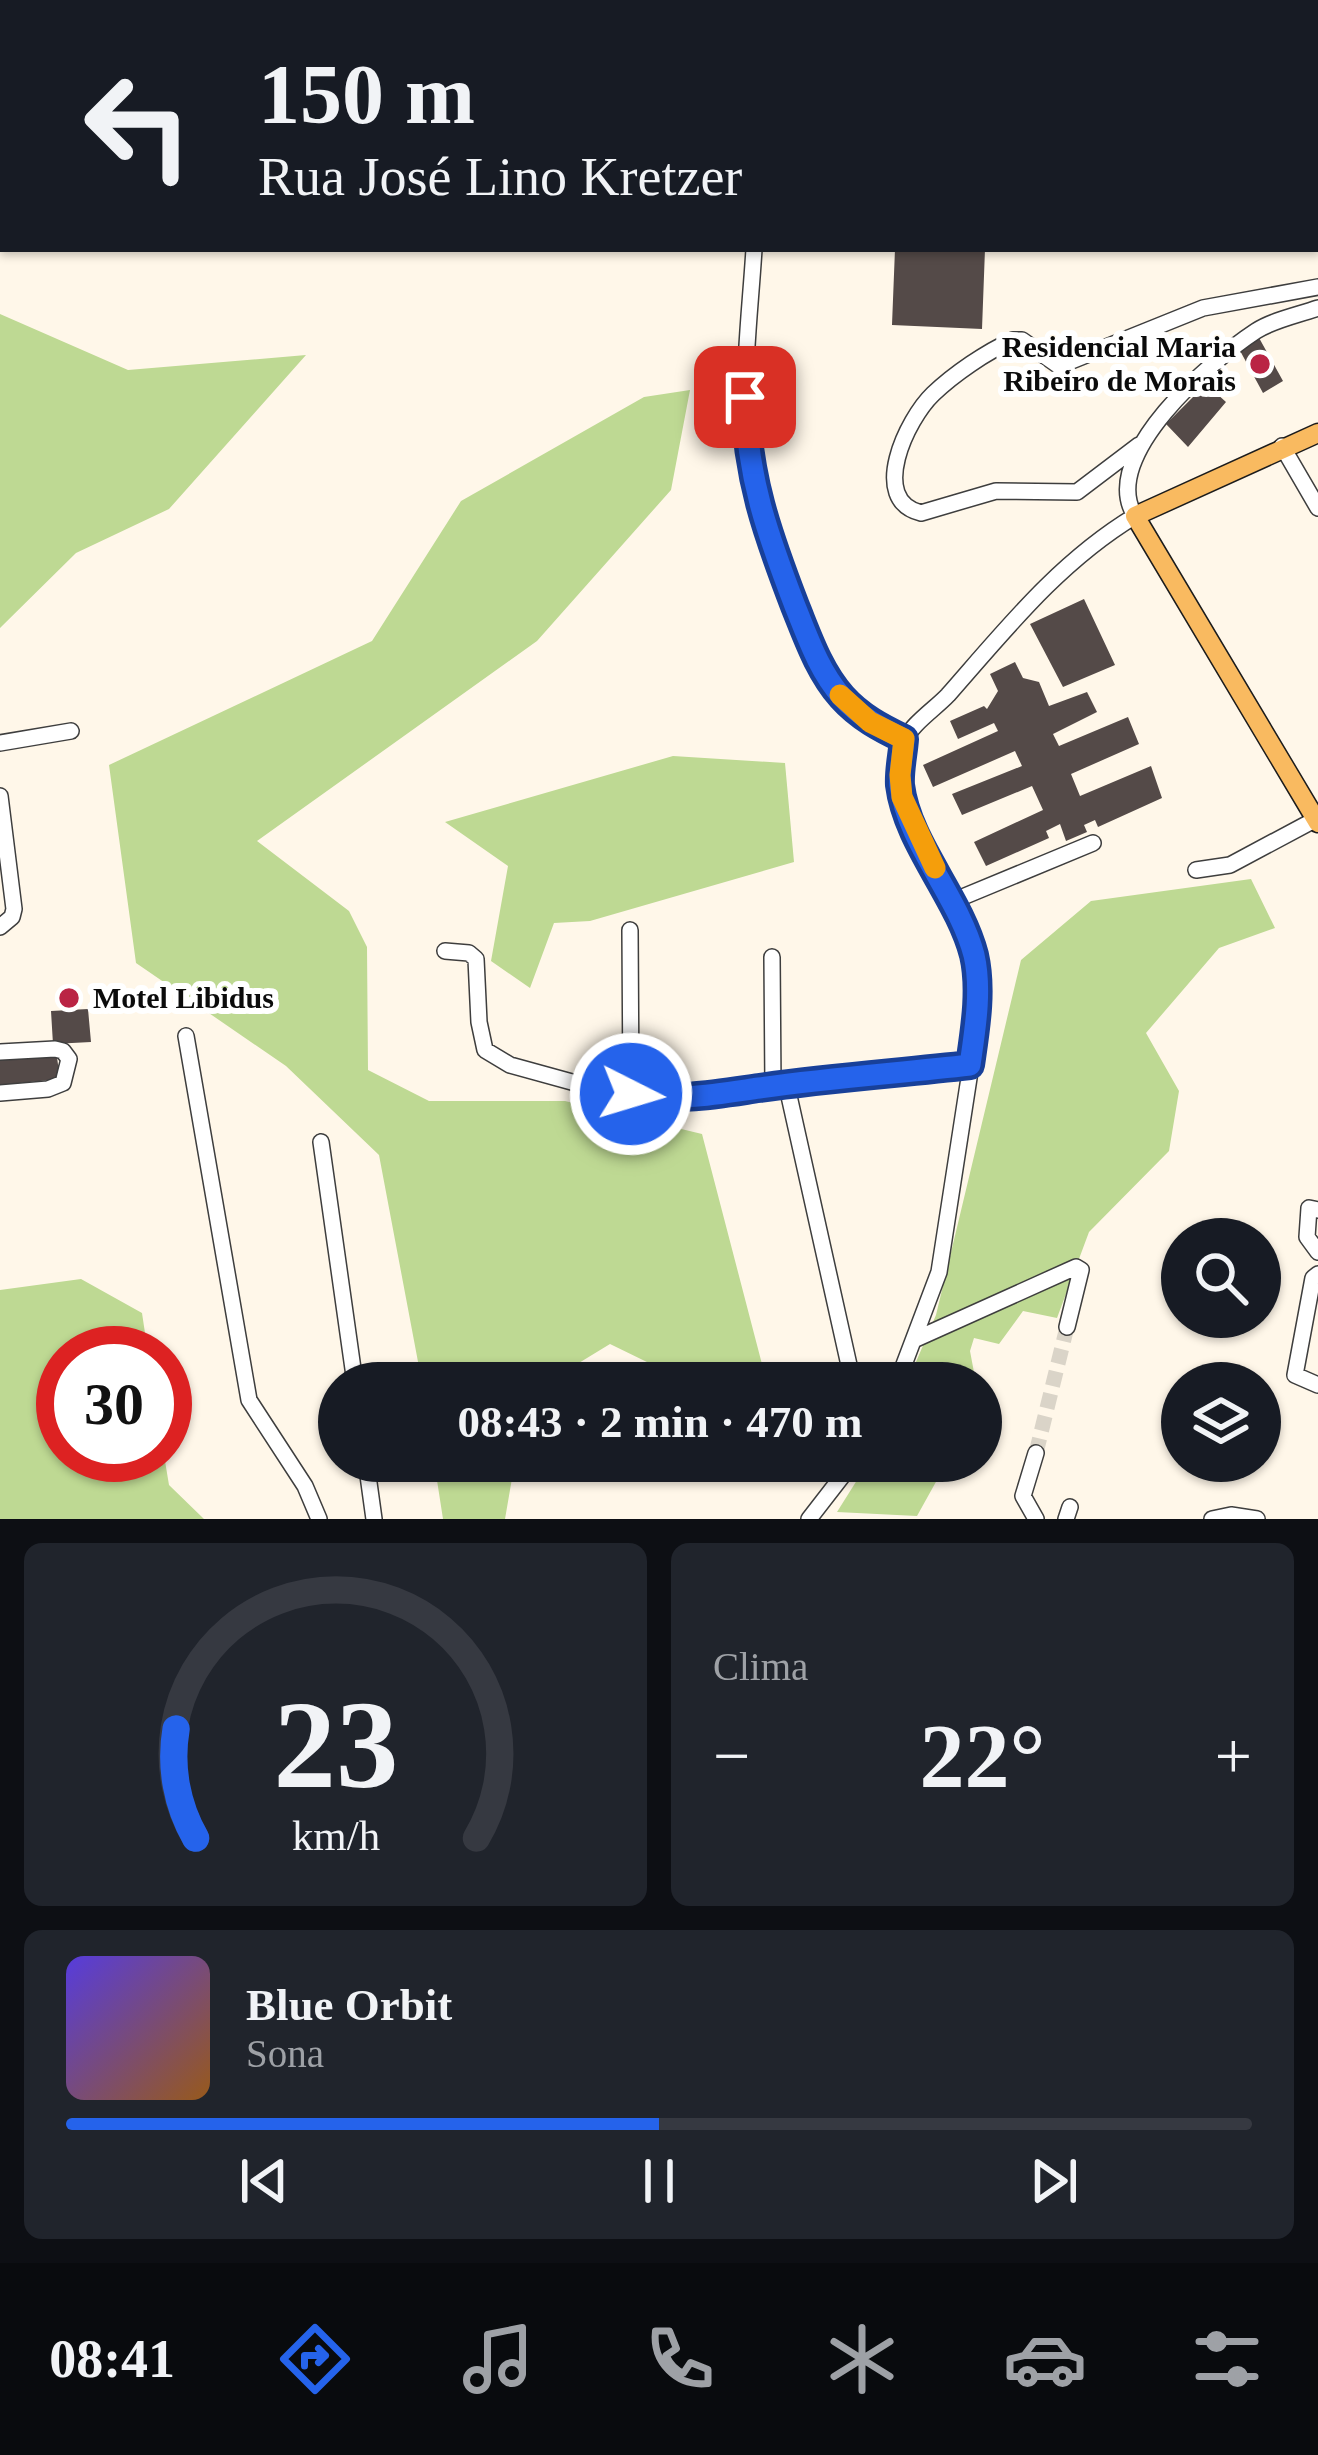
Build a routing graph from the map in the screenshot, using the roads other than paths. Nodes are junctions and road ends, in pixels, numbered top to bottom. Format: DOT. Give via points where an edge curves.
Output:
graph roads {
  1 [pos="754,252"];
  2 [pos="1318,286"];
  3 [pos="1318,308"];
  4 [pos="1318,433"];
  5 [pos="1142,442"];
  6 [pos="1282,446"];
  7 [pos="1318,508"];
  8 [pos="1135,516"];
  9 [pos="71,731"];
  10 [pos="904,739"];
  11 [pos="0,743"];
  12 [pos="0,796"];
  13 [pos="1317,820"];
  14 [pos="1093,843"];
  15 [pos="1196,870"];
  16 [pos="953,901"];
  17 [pos="0,927"];
  18 [pos="631,930"];
  19 [pos="445,950"];
  20 [pos="772,957"];
  21 [pos="186,1036"];
  22 [pos="0,1052"];
  23 [pos="970,1065"];
  24 [pos="780,1087"];
  25 [pos="0,1093"];
  26 [pos="631,1094"];
  27 [pos="321,1142"];
  28 [pos="1318,1210"];
  29 [pos="1318,1252"];
  30 [pos="1318,1274"];
  31 [pos="1066,1328"];
  32 [pos="916,1339"];
  33 [pos="352,1362"];
  34 [pos="848,1362"];
  35 [pos="906,1362"];
  36 [pos="1318,1384"];
  37 [pos="1036,1453"];
  38 [pos="369,1482"];
  39 [pos="838,1482"];
  40 [pos="320,1519"];
  41 [pos="374,1519"];
  42 [pos="809,1519"];
  43 [pos="1036,1519"];
  44 [pos="1212,1519"];
  45 [pos="1257,1519"];
  1 -- 10 [label="street" via="745,416 763,522 822,669 853,709"];
  2 -- 5 [label="street" via="1203,308 1059,366 1012,340 934,393 907,432 893,479 906,509 921,513 1016,488 1060,495 1090,485"];
  3 -- 5 [label="street" via="1260,328 1194,380"];
  4 -- 6 [label="main road"];
  5 -- 8 [label="street" via="1127,492"];
  6 -- 7 [label="street"];
  6 -- 8 [label="main road"];
  8 -- 10 [label="street" via="1024,605"];
  8 -- 13 [label="main road"];
  9 -- 11 [label="street"];
  10 -- 16 [label="street" via="902,797"];
  12 -- 17 [label="street" via="14,909"];
  13 -- 15 [label="street" via="1230,865"];
  14 -- 16 [label="street"];
  16 -- 23 [label="street" via="976,972"];
  18 -- 26 [label="street"];
  19 -- 26 [label="street" via="476,959 479,1022 495,1059"];
  20 -- 24 [label="street"];
  21 -- 40 [label="street" via="248,1400"];
  22 -- 25 [label="street" via="55,1049 69,1059 63,1083"];
  23 -- 24 [label="street"];
  23 -- 32 [label="street" via="939,1272"];
  24 -- 26 [label="street" via="684,1100"];
  24 -- 34 [label="street"];
  27 -- 33 [label="street"];
  28 -- 29 [label="street" via="1309,1208 1306,1238"];
  30 -- 36 [label="street" via="1294,1370"];
  31 -- 32 [label="street" via="1076,1267"];
  32 -- 35 [label="street"];
  37 -- 43 [label="street" via="1022,1496"];
  38 -- 41 [label="street"];
  39 -- 42 [label="street"];
  44 -- 45 [label="street"];
}
